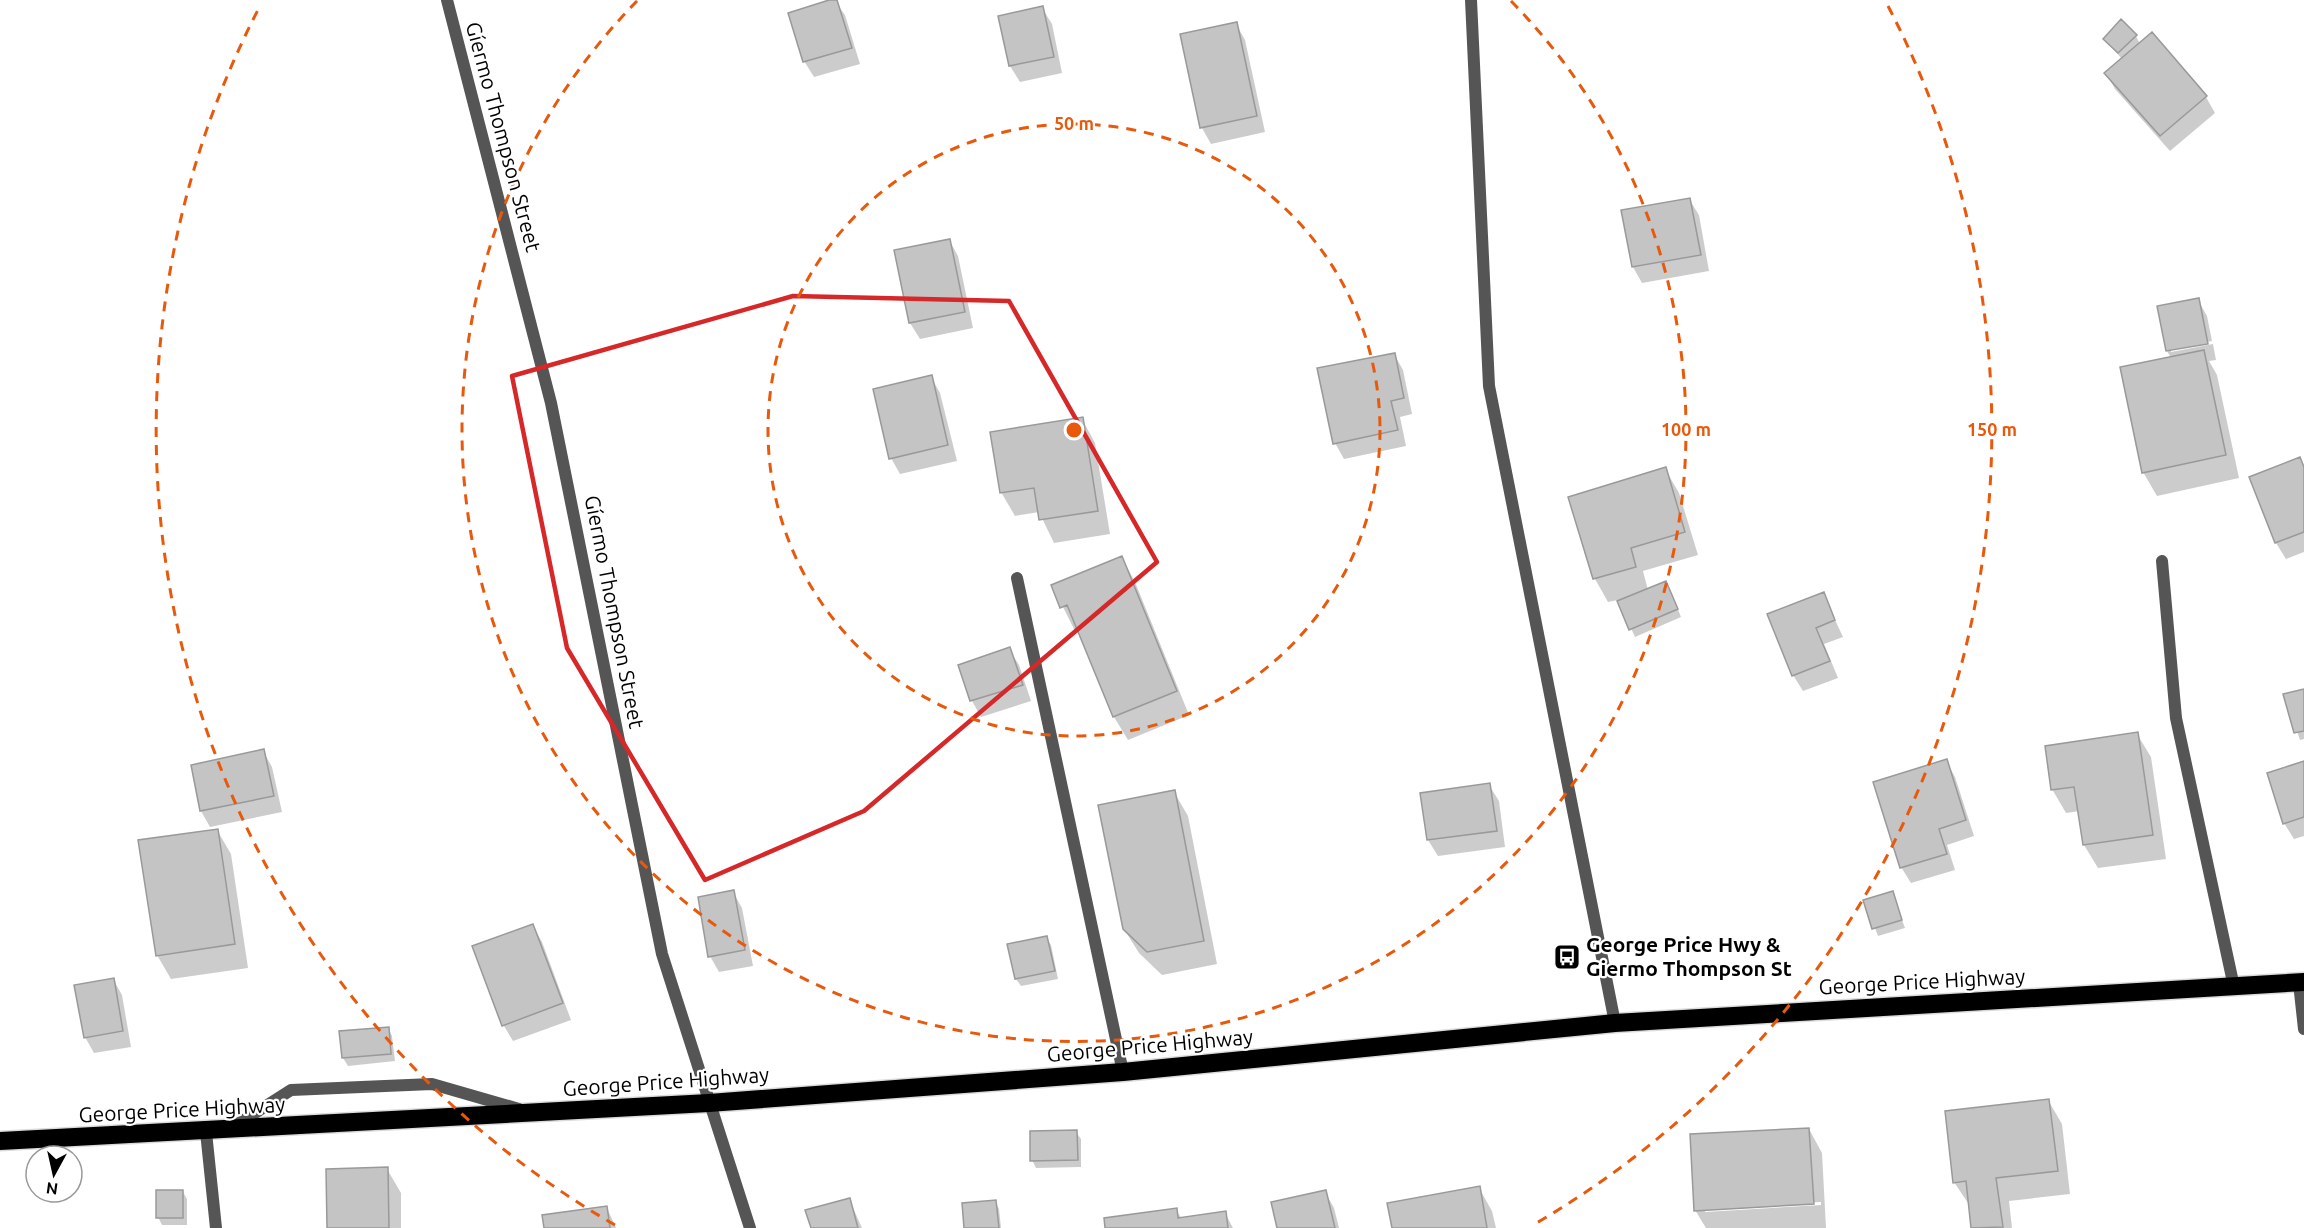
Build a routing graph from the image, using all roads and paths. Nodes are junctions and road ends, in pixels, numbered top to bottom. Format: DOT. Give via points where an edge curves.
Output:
graph roads {
  1 [pos="447,0"];
  2 [pos="1471,0"];
  3 [pos="2162,561"];
  4 [pos="1017,579"];
  5 [pos="2302,982"];
  6 [pos="2234,987"];
  7 [pos="1615,1023"];
  8 [pos="2304,1029"];
  9 [pos="1123,1072"];
  10 [pos="709,1102"];
  11 [pos="532,1113"];
  12 [pos="227,1131"];
  13 [pos="206,1132"];
  14 [pos="0,1141"];
  15 [pos="216,1228"];
  16 [pos="750,1228"];
  1 -- 10 [label="street, Gíermo Thompson Street" via="551,403 662,954"];
  2 -- 7 [label="street" via="1489,386"];
  3 -- 6 [label="street" via="2176,718"];
  4 -- 9 [label="street"];
  5 -- 6 [label="highway, George Price Highway"];
  5 -- 8 [label="street"];
  6 -- 7 [label="highway, George Price Highway"];
  7 -- 9 [label="highway, George Price Highway"];
  9 -- 10 [label="highway, George Price Highway"];
  10 -- 11 [label="highway, George Price Highway"];
  10 -- 16 [label="street, Gíermo Thompson Street"];
  11 -- 12 [label="highway, George Price Highway"];
  11 -- 12 [label="street" via="432,1084 291,1090"];
  12 -- 13 [label="highway, George Price Highway"];
  13 -- 14 [label="highway, George Price Highway"];
  13 -- 15 [label="street"];
}
